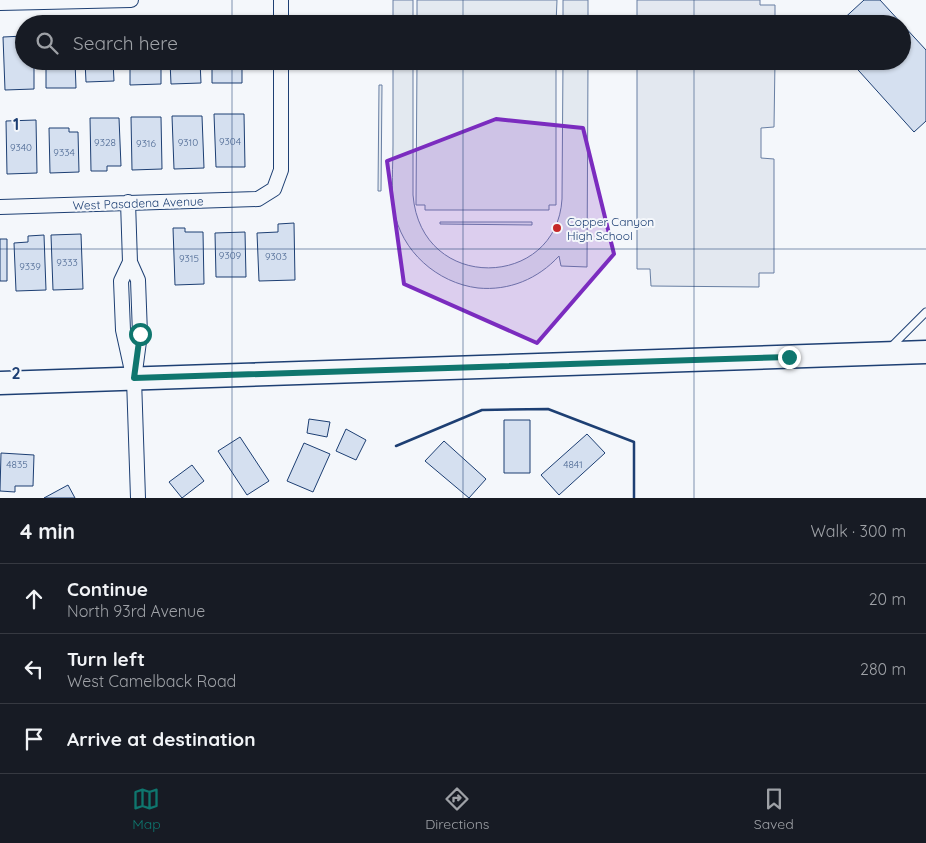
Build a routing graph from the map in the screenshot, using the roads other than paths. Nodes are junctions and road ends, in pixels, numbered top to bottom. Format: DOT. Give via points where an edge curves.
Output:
graph roads {
  1 [pos="131,0"];
  2 [pos="281,0"];
  3 [pos="0,3"];
  4 [pos="281,15"];
  5 [pos="281,70"];
  6 [pos="128,202"];
  7 [pos="0,208"];
  8 [pos="926,312"];
  9 [pos="926,352"];
  10 [pos="884,354"];
  11 [pos="134,378"];
  12 [pos="0,383"];
  13 [pos="138,498"];
  1 -- 3 [label="street"];
  2 -- 4 [label="street"];
  5 -- 6 [label="street, West Pasadena Avenue" via="281,170 274,189 258,199"];
  6 -- 7 [label="street, West Pasadena Avenue"];
  6 -- 11 [label="street" via="130,262 138,280 140,334"];
  8 -- 10 [label="lane"];
  9 -- 10 [label="main road"];
  10 -- 11 [label="main road"];
  11 -- 12 [label="main road"];
  11 -- 13 [label="street"];
}
